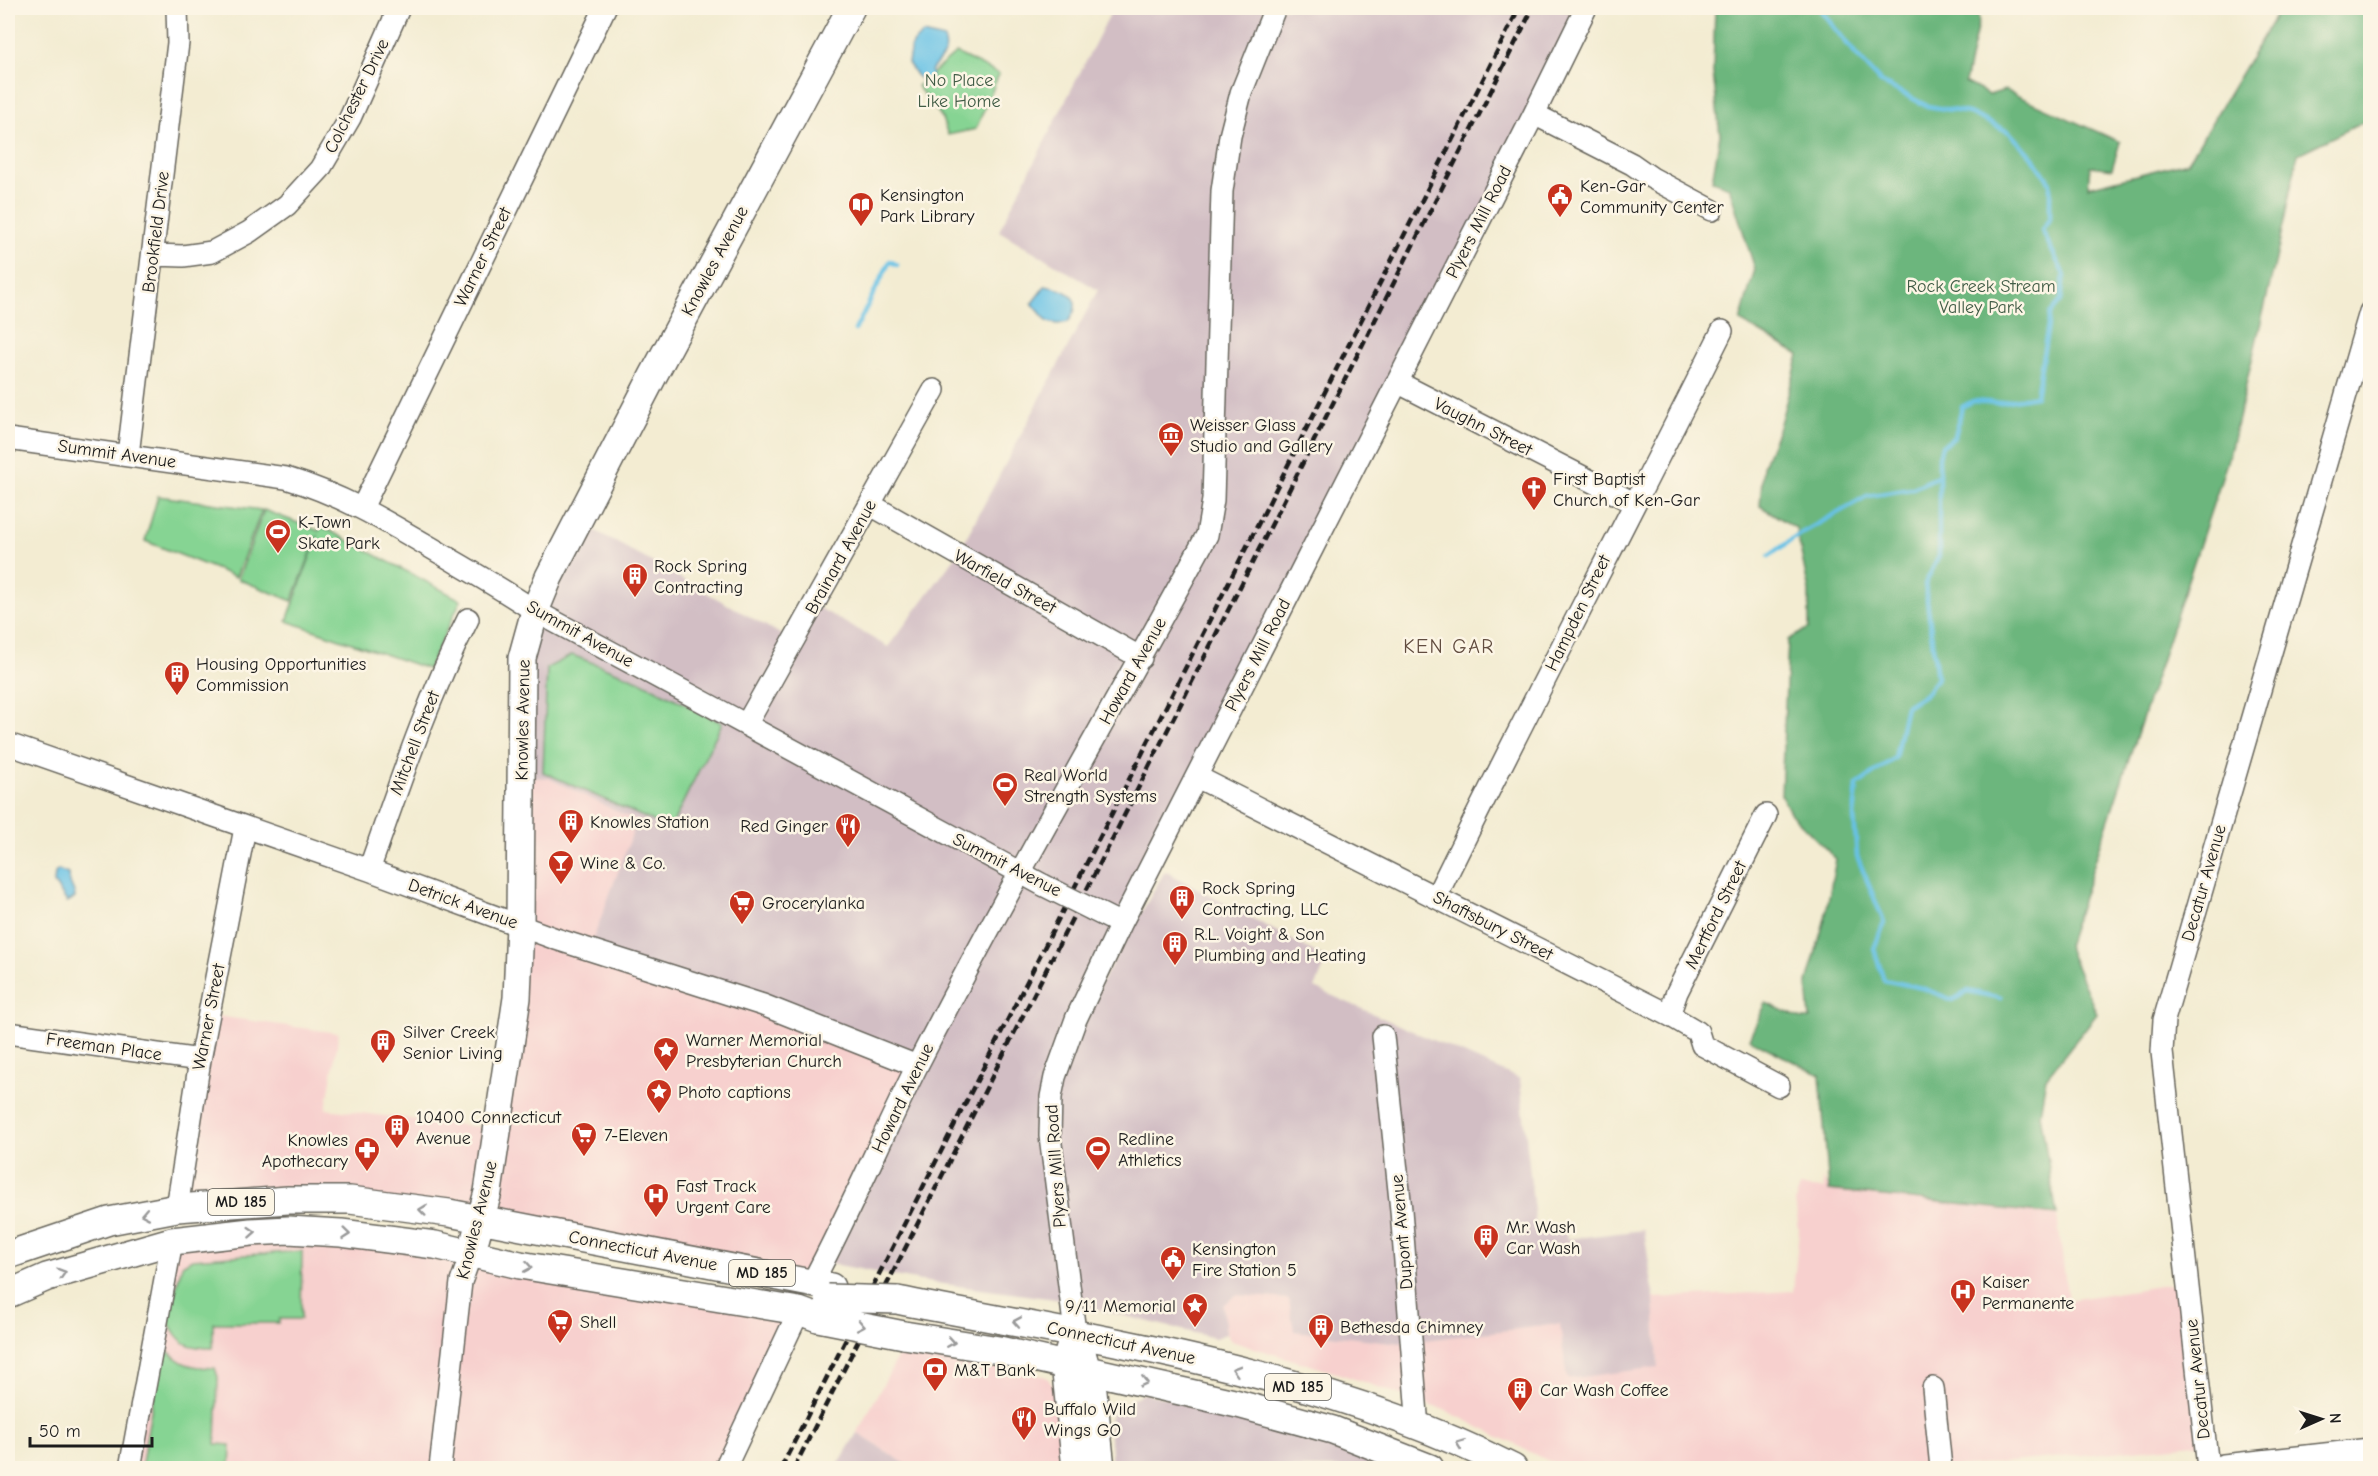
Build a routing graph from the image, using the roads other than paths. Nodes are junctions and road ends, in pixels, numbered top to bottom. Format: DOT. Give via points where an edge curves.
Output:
graph roads {
  1 [pos="177,8"];
  2 [pos="399,8"];
  3 [pos="605,8"];
  4 [pos="850,8"];
  5 [pos="1275,8"];
  6 [pos="1586,8"];
  7 [pos="1534,114"];
  8 [pos="1712,210"];
  9 [pos="154,255"];
  10 [pos="2370,312"];
  11 [pos="1722,331"];
  12 [pos="1397,382"];
  13 [pos="934,390"];
  14 [pos="8,439"];
  15 [pos="128,455"];
  16 [pos="1635,503"];
  17 [pos="871,505"];
  18 [pos="362,507"];
  19 [pos="535,611"];
  20 [pos="468,619"];
  21 [pos="1141,658"];
  22 [pos="746,725"];
  23 [pos="8,744"];
  24 [pos="1197,777"];
  25 [pos="1766,815"];
  26 [pos="245,828"];
  27 [pos="369,870"];
  28 [pos="1020,872"];
  29 [pos="1436,897"];
  30 [pos="1121,924"];
  31 [pos="520,925"];
  32 [pos="1669,1015"];
  33 [pos="8,1033"];
  34 [pos="1383,1036"];
  35 [pos="200,1060"];
  36 [pos="918,1066"];
  37 [pos="1779,1086"];
  38 [pos="177,1208"];
  39 [pos="480,1219"];
  40 [pos="172,1241"];
  41 [pos="471,1254"];
  42 [pos="8,1255"];
  43 [pos="8,1294"];
  44 [pos="818,1299"];
  45 [pos="1075,1332"];
  46 [pos="1076,1366"];
  47 [pos="1933,1388"];
  48 [pos="1418,1428"];
  49 [pos="2370,1452"];
  50 [pos="1426,1467"];
  51 [pos="130,1468"];
  52 [pos="440,1468"];
  53 [pos="725,1468"];
  54 [pos="1076,1468"];
  55 [pos="1101,1468"];
  56 [pos="1514,1468"];
  57 [pos="1941,1468"];
  58 [pos="2208,1468"];
  59 [pos="2224,1468"];
  1 -- 9 [label="street, Brookfield Drive" via="178,43"];
  2 -- 9 [label="street, Colchester Drive" via="350,118 320,169 287,204 249,232 212,252"];
  3 -- 18 [label="street, Warner Street"];
  4 -- 19 [label="main road, Knowles Avenue" via="653,376"];
  5 -- 21 [label="street, Howard Avenue" via="1241,93 1222,191 1213,500 1207,535"];
  6 -- 7 [label="street, Plyers Mill Road"];
  7 -- 8 [label="street"];
  7 -- 12 [label="street, Plyers Mill Road"];
  9 -- 15 [label="street, Brookfield Drive"];
  10 -- 58 [label="street, Decatur Avenue" via="2164,1020 2162,1052"];
  11 -- 16 [label="street, Hampden Street"];
  12 -- 16 [label="street, Vaughn Street"];
  12 -- 24 [label="street, Plyers Mill Road"];
  13 -- 17 [label="street, Brainard Avenue"];
  14 -- 15 [label="street, Summit Avenue"];
  15 -- 18 [label="street, Summit Avenue" via="286,478"];
  16 -- 29 [label="street, Hampden Street"];
  17 -- 21 [label="street, Warfield Street"];
  17 -- 22 [label="street, Brainard Avenue"];
  18 -- 19 [label="street, Summit Avenue"];
  19 -- 22 [label="street, Summit Avenue"];
  19 -- 31 [label="main road, Knowles Avenue" via="522,658"];
  20 -- 27 [label="street, Mitchell Street" via="418,732"];
  21 -- 28 [label="street, Howard Avenue"];
  22 -- 28 [label="street, Summit Avenue"];
  23 -- 26 [label="street, Detrick Avenue"];
  24 -- 29 [label="street, Shaftsbury Street"];
  24 -- 30 [label="street, Plyers Mill Road"];
  25 -- 32 [label="street, Mertford Street"];
  26 -- 27 [label="street, Detrick Avenue"];
  26 -- 35 [label="street, Warner Street"];
  27 -- 31 [label="street, Detrick Avenue"];
  28 -- 30 [label="street, Summit Avenue, bridge"];
  28 -- 36 [label="street, Howard Avenue"];
  29 -- 32 [label="street, Shaftsbury Street"];
  30 -- 45 [label="street, Plyers Mill Road" via="1076,1019 1055,1077 1049,1115"];
  31 -- 36 [label="street, Detrick Avenue" via="763,1005"];
  31 -- 39 [label="main road, Knowles Avenue" via="518,998 488,1192"];
  32 -- 37 [label="street, Shaftsbury Street" via="1698,1032 1702,1045"];
  33 -- 35 [label="street, Freeman Place"];
  34 -- 48 [label="street, Dupont Avenue"];
  35 -- 38 [label="street, Warner Street"];
  36 -- 44 [label="street, Howard Avenue"];
  39 -- 38 [label="main road, Connecticut Avenue / MD 185, one-way" via="350,1200"];
  38 -- 42 [label="main road, Connecticut Avenue / MD 185, one-way" via="109,1221"];
  39 -- 41 [label="main road, Knowles Avenue"];
  39 -- 44 [label="main road, Connecticut Avenue / MD 185"];
  40 -- 41 [label="main road, Connecticut Avenue / MD 185, one-way" via="288,1230 425,1244"];
  43 -- 40 [label="main road, Connecticut Avenue / MD 185, one-way" via="47,1277"];
  40 -- 51 [label="street"];
  41 -- 44 [label="main road, Connecticut Avenue / MD 185, one-way" via="718,1298 802,1290"];
  41 -- 52 [label="street, Knowles Avenue" via="461,1282"];
  45 -- 44 [label="main road, Connecticut Avenue / MD 185, one-way, bridge" via="907,1302"];
  44 -- 46 [label="main road, Connecticut Avenue / MD 185, one-way, bridge" via="904,1335"];
  44 -- 53 [label="street, Howard Avenue"];
  45 -- 46 [label="main road, Plyers Mill Road"];
  48 -- 45 [label="main road, Connecticut Avenue / MD 185, one-way" via="1263,1377"];
  46 -- 50 [label="main road, Connecticut Avenue / MD 185, one-way" via="1333,1430"];
  46 -- 54 [label="main road, Plyers Mill Road"];
  46 -- 55 [label="main road, Plyers Mill Road" via="1093,1392"];
  47 -- 57 [label="street"];
  56 -- 48 [label="main road, Connecticut Avenue / MD 185, one-way"];
  49 -- 59 [label="main road"];
}
